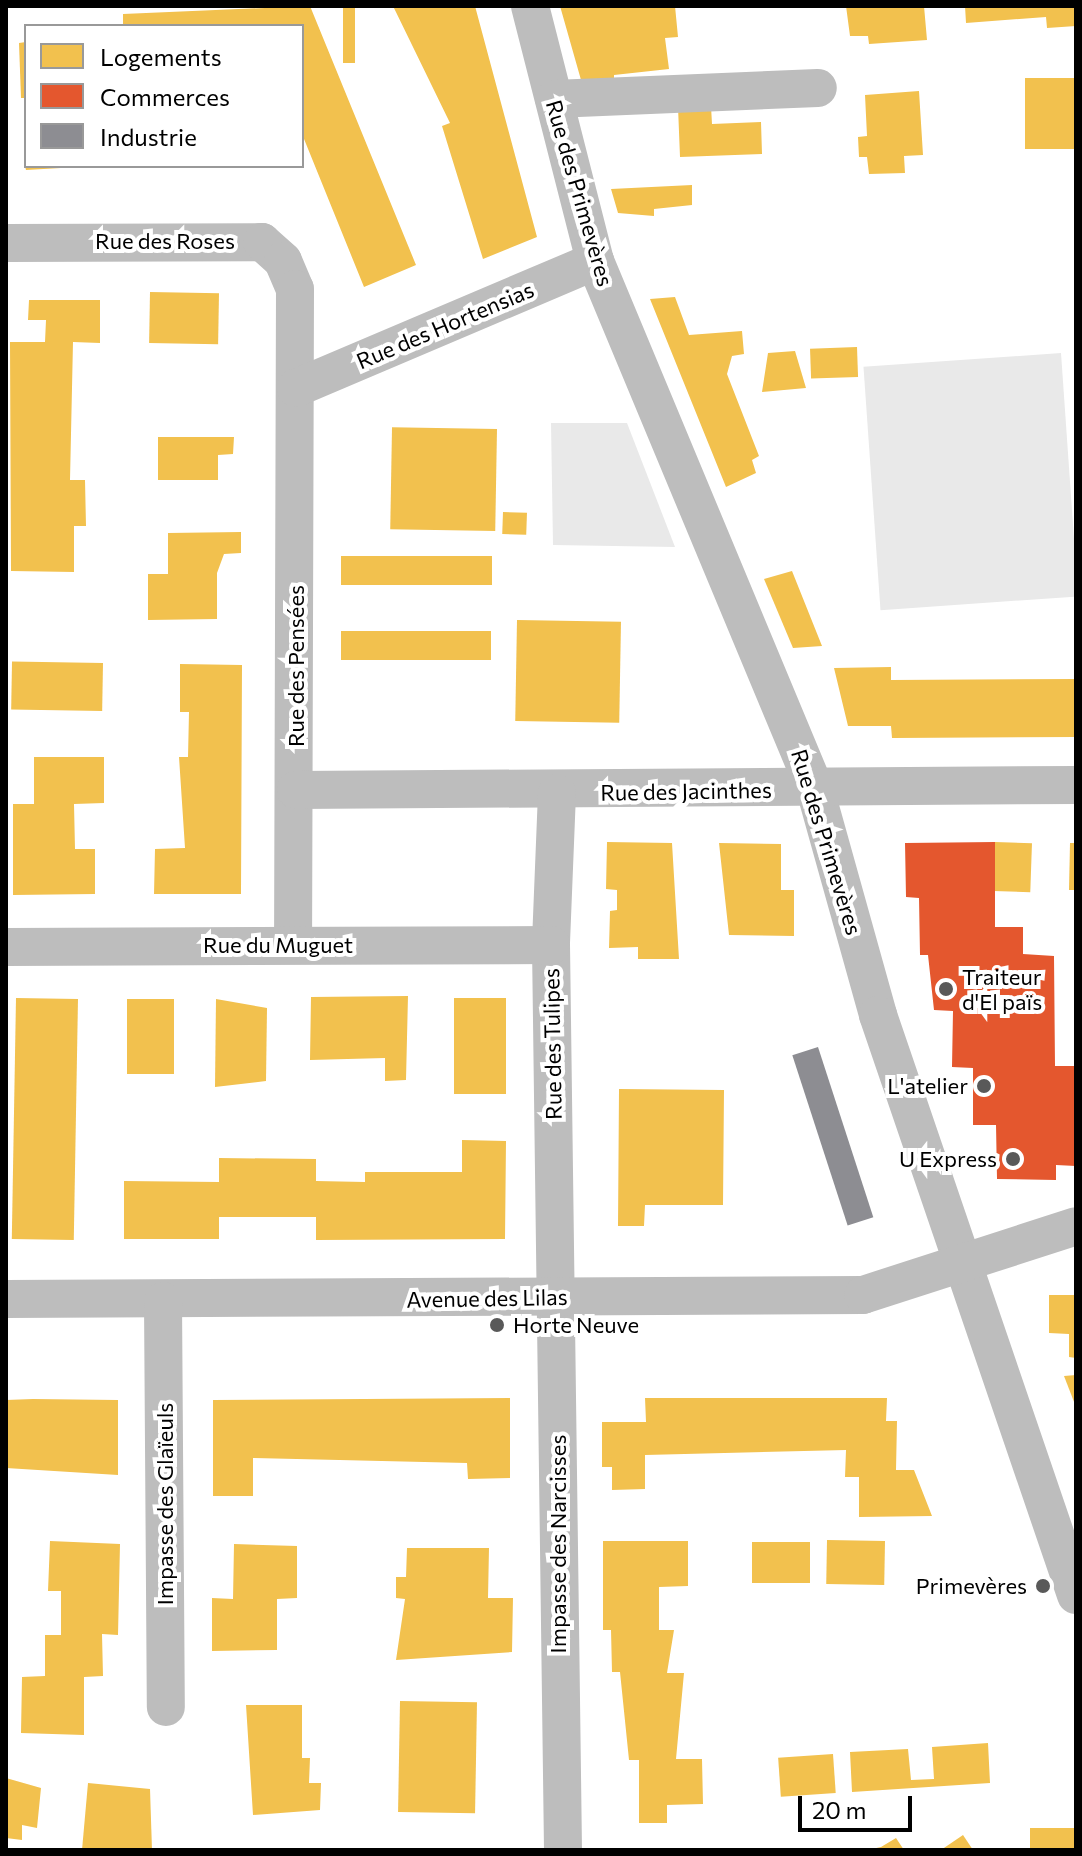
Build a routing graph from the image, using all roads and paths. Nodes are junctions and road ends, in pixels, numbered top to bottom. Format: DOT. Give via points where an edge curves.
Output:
graph roads {
  1 [pos="530,6"];
  2 [pos="818,88"];
  3 [pos="554,99"];
  4 [pos="6,243"];
  5 [pos="595,261"];
  6 [pos="296,388"];
  7 [pos="1076,785"];
  8 [pos="815,789"];
  9 [pos="296,790"];
  10 [pos="557,793"];
  11 [pos="293,944"];
  12 [pos="551,945"];
  13 [pos="6,947"];
  14 [pos="1076,1226"];
  15 [pos="962,1265"];
  16 [pos="555,1296"];
  17 [pos="6,1299"];
  18 [pos="163,1301"];
  19 [pos="1076,1595"];
  20 [pos="166,1707"];
  21 [pos="563,1850"];
  1 -- 3 [label="street, Rue des Primevères"];
  2 -- 3 [label="street"];
  3 -- 5 [label="street, Rue des Primevères"];
  4 -- 6 [label="street, Rue des Roses" via="262,242 283,261 295,289"];
  5 -- 6 [label="street, Rue des Hortensias"];
  5 -- 8 [label="street, Rue des Primevères"];
  6 -- 9 [label="street, Rue des Pensées"];
  7 -- 8 [label="street, Rue des Jacinthes"];
  8 -- 10 [label="street, Rue des Jacinthes"];
  8 -- 15 [label="street, Rue des Primevères" via="878,1015"];
  9 -- 10 [label="street, Rue des Jacinthes"];
  9 -- 11 [label="street, Rue des Pensées"];
  10 -- 12 [label="street, Rue des Tulipes"];
  11 -- 12 [label="street, Rue du Muguet"];
  11 -- 13 [label="street, Rue du Muguet"];
  12 -- 16 [label="street, Rue des Tulipes"];
  14 -- 15 [label="street, Avenue des Lilas"];
  15 -- 16 [label="street, Avenue des Lilas" via="863,1295"];
  15 -- 19 [label="street, Rue des Primevères"];
  16 -- 18 [label="street, Avenue des Lilas"];
  16 -- 21 [label="street, Impasse des Narcisses"];
  17 -- 18 [label="street, Avenue des Lilas"];
  18 -- 20 [label="street, Impasse des Glaïeuls"];
}
